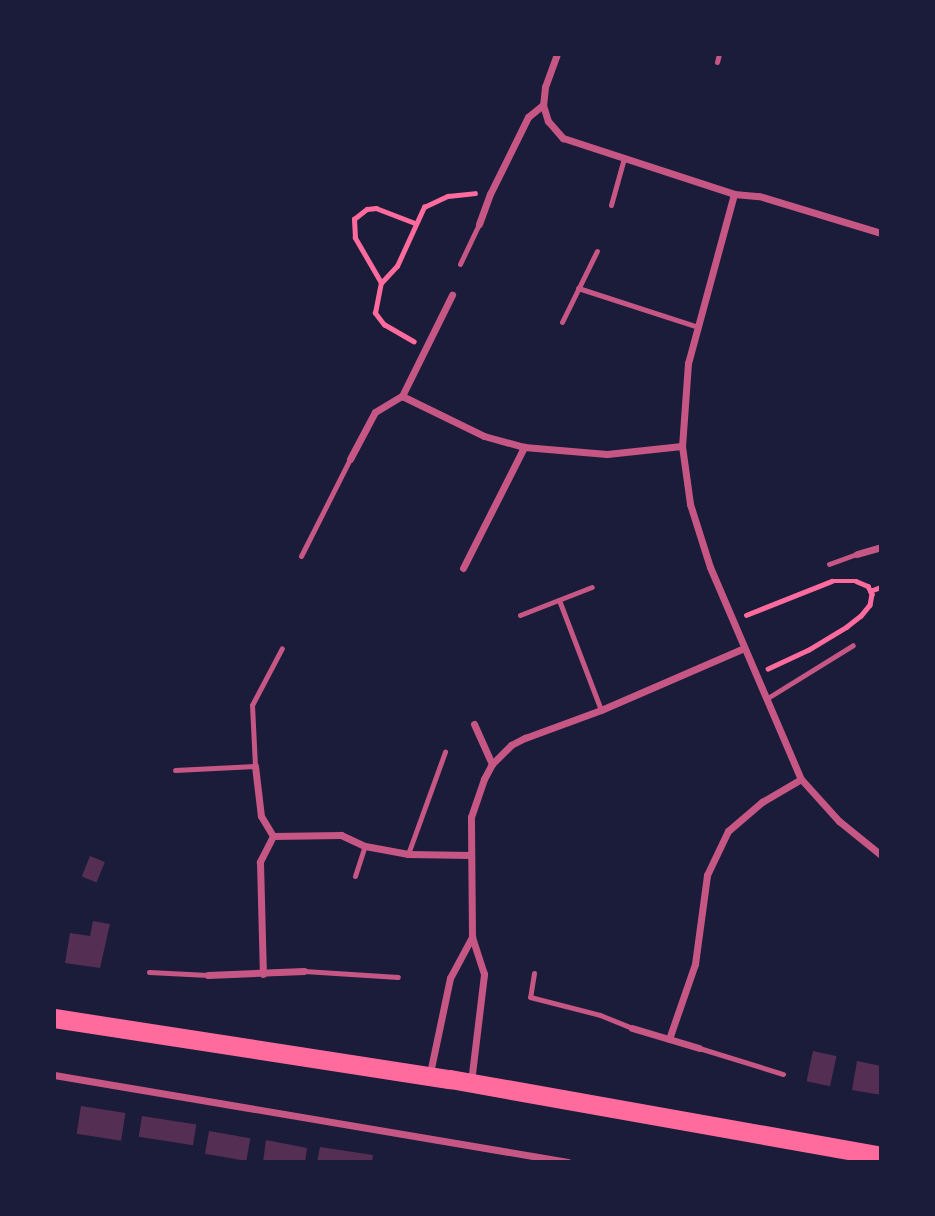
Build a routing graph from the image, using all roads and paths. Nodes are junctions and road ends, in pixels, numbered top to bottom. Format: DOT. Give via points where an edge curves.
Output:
graph roads {
  1 [pos="557,54"];
  2 [pos="719,54"];
  3 [pos="717,62"];
  4 [pos="543,105"];
  5 [pos="624,158"];
  6 [pos="490,194"];
  7 [pos="734,194"];
  8 [pos="611,205"];
  9 [pos="415,223"];
  10 [pos="479,225"];
  11 [pos="881,233"];
  12 [pos="597,251"];
  13 [pos="460,264"];
  14 [pos="381,284"];
  15 [pos="578,288"];
  16 [pos="452,295"];
  17 [pos="562,321"];
  18 [pos="698,327"];
  19 [pos="425,348"];
  20 [pos="402,396"];
  21 [pos="682,446"];
  22 [pos="524,447"];
  23 [pos="350,459"];
  24 [pos="881,547"];
  25 [pos="857,554"];
  26 [pos="301,556"];
  27 [pos="829,564"];
  28 [pos="463,568"];
  29 [pos="592,587"];
  30 [pos="881,587"];
  31 [pos="870,591"];
  32 [pos="559,600"];
  33 [pos="520,615"];
  34 [pos="732,620"];
  35 [pos="853,645"];
  36 [pos="282,648"];
  37 [pos="744,648"];
  38 [pos="756,674"];
  39 [pos="766,699"];
  40 [pos="601,710"];
  41 [pos="474,724"];
  42 [pos="445,752"];
  43 [pos="492,764"];
  44 [pos="255,766"];
  45 [pos="175,770"];
  46 [pos="801,779"];
  47 [pos="274,836"];
  48 [pos="365,846"];
  49 [pos="408,854"];
  50 [pos="471,855"];
  51 [pos="881,855"];
  52 [pos="355,876"];
  53 [pos="472,937"];
  54 [pos="304,971"];
  55 [pos="149,972"];
  56 [pos="534,973"];
  57 [pos="263,974"];
  58 [pos="208,975"];
  59 [pos="398,977"];
  60 [pos="54,1018"];
  61 [pos="632,1028"];
  62 [pos="668,1039"];
  63 [pos="699,1048"];
  64 [pos="783,1074"];
  65 [pos="54,1075"];
  66 [pos="430,1075"];
  67 [pos="471,1083"];
  68 [pos="881,1156"];
  69 [pos="558,1161"];
  70 [pos="568,1162"];
  1 -- 4 [label="street"];
  2 -- 3 [label="lane"];
  4 -- 5 [label="street" via="548,121 563,138"];
  4 -- 6 [label="street" via="528,117"];
  5 -- 7 [label="street"];
  5 -- 8 [label="lane"];
  6 -- 9 [label="path" via="448,196 424,207"];
  6 -- 10 [label="street"];
  7 -- 11 [label="street" via="759,196"];
  7 -- 18 [label="street"];
  9 -- 14 [label="path" via="397,266"];
  9 -- 14 [label="path" via="376,208 354,219 355,237"];
  10 -- 13 [label="lane"];
  12 -- 15 [label="lane"];
  14 -- 19 [label="path" via="375,313 384,325"];
  15 -- 17 [label="lane"];
  15 -- 18 [label="lane"];
  16 -- 19 [label="street"];
  18 -- 21 [label="street" via="688,363"];
  19 -- 20 [label="street"];
  20 -- 22 [label="street" via="484,436"];
  20 -- 23 [label="street" via="375,412"];
  21 -- 22 [label="street" via="607,454"];
  21 -- 34 [label="street" via="690,504"];
  22 -- 28 [label="street"];
  23 -- 26 [label="lane"];
  24 -- 25 [label="street"];
  25 -- 27 [label="lane"];
  29 -- 32 [label="lane"];
  30 -- 31 [label="path"];
  31 -- 34 [label="path" via="856,581 832,581"];
  31 -- 38 [label="path" via="870,605 862,616 810,650"];
  32 -- 33 [label="lane"];
  32 -- 40 [label="lane"];
  34 -- 37 [label="street"];
  35 -- 39 [label="lane"];
  36 -- 44 [label="lane" via="252,705"];
  37 -- 38 [label="street"];
  37 -- 40 [label="street"];
  38 -- 39 [label="street"];
  39 -- 46 [label="street"];
  40 -- 43 [label="street" via="525,738"];
  41 -- 43 [label="street"];
  42 -- 49 [label="lane"];
  43 -- 50 [label="street" via="471,817"];
  44 -- 45 [label="lane"];
  44 -- 47 [label="street" via="261,816"];
  46 -- 51 [label="street" via="839,821"];
  46 -- 62 [label="street" via="762,802 728,831 707,875 695,964"];
  47 -- 48 [label="street" via="341,835"];
  47 -- 57 [label="street" via="260,862"];
  48 -- 49 [label="street"];
  48 -- 52 [label="lane"];
  49 -- 50 [label="street"];
  50 -- 53 [label="street"];
  53 -- 66 [label="street" via="450,978"];
  53 -- 67 [label="street" via="484,974"];
  54 -- 57 [label="street"];
  54 -- 59 [label="lane"];
  55 -- 58 [label="lane"];
  56 -- 61 [label="lane" via="530,997"];
  57 -- 58 [label="street"];
  60 -- 66 [label="highway"];
  61 -- 62 [label="street"];
  62 -- 63 [label="street"];
  63 -- 64 [label="lane"];
  65 -- 69 [label="street"];
  66 -- 67 [label="highway"];
  67 -- 68 [label="highway"];
  69 -- 70 [label="street"];
}
